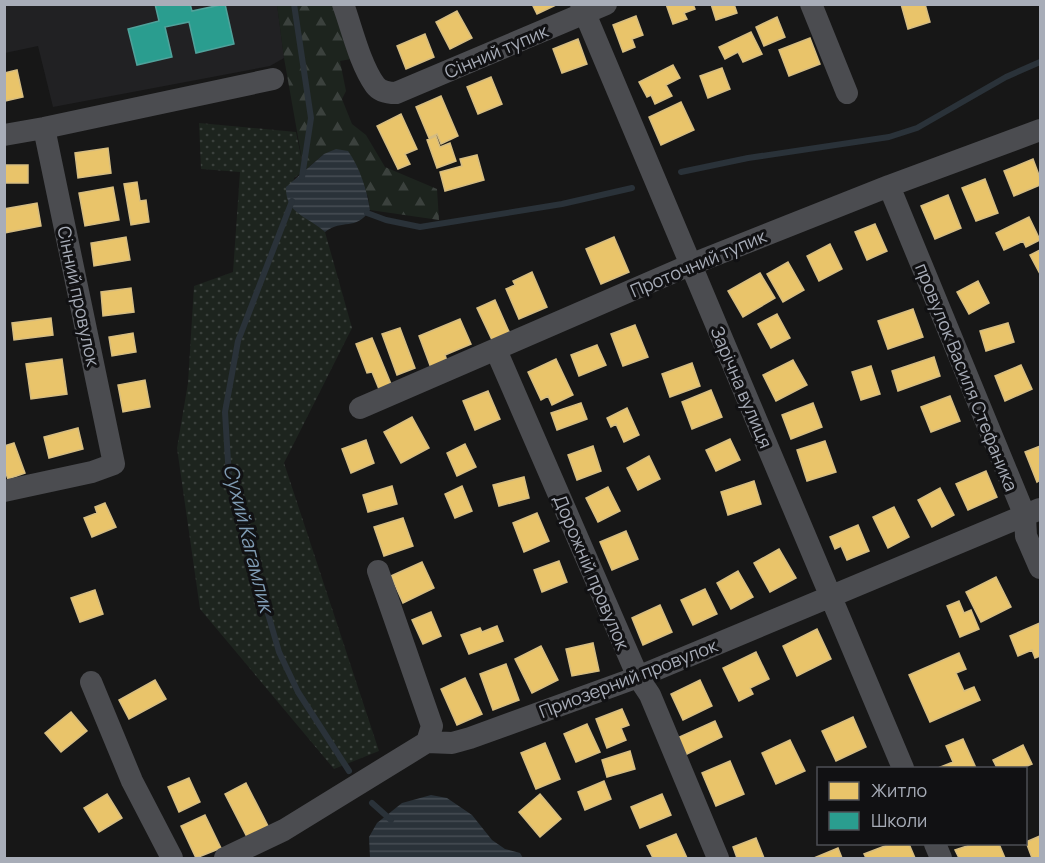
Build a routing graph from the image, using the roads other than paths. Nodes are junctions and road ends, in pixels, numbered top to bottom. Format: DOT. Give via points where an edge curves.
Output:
graph roads {
  1 [pos="343,4"];
  2 [pos="606,4"];
  3 [pos="811,4"];
  4 [pos="583,9"];
  5 [pos="273,79"];
  6 [pos="847,93"];
  7 [pos="44,128"];
  8 [pos="1041,130"];
  9 [pos="4,135"];
  10 [pos="888,186"];
  11 [pos="690,265"];
  12 [pos="496,350"];
  13 [pos="360,408"];
  14 [pos="4,491"];
  15 [pos="1033,512"];
  16 [pos="1041,568"];
  17 [pos="378,571"];
  18 [pos="830,598"];
  19 [pos="638,677"];
  20 [pos="91,682"];
  21 [pos="427,742"];
  22 [pos="903,767"];
  23 [pos="172,858"];
  24 [pos="225,858"];
  25 [pos="718,858"];
  1 -- 4 [label="street, Сінний тупик" via="376,86 386,93 396,93"];
  2 -- 4 [label="street, Сінний тупик"];
  3 -- 6 [label="street"];
  4 -- 11 [label="street, Зарічна вулиця"];
  5 -- 7 [label="street"];
  7 -- 9 [label="street"];
  7 -- 14 [label="street, Сінний провулок" via="114,464"];
  8 -- 10 [label="street, Проточний тупик"];
  10 -- 11 [label="street, Проточний тупик"];
  10 -- 15 [label="street, провулок Василя Стефаника"];
  11 -- 12 [label="street, Проточний тупик"];
  11 -- 18 [label="street, Зарічна вулиця"];
  12 -- 13 [label="street, Проточний тупик"];
  12 -- 19 [label="street, Дорожній провулок"];
  15 -- 16 [label="street, провулок Василя Стефаника" via="1026,536"];
  15 -- 18 [label="street, Приозерний провулок"];
  17 -- 21 [label="street" via="432,726"];
  18 -- 19 [label="street, Приозерний провулок"];
  18 -- 22 [label="street, Зарічна вулиця"];
  19 -- 21 [label="street, Приозерний провулок" via="470,738 452,743"];
  19 -- 25 [label="street, Дорожній провулок" via="650,695"];
  20 -- 23 [label="street" via="132,781"];
  21 -- 24 [label="street" via="284,830"];
}
